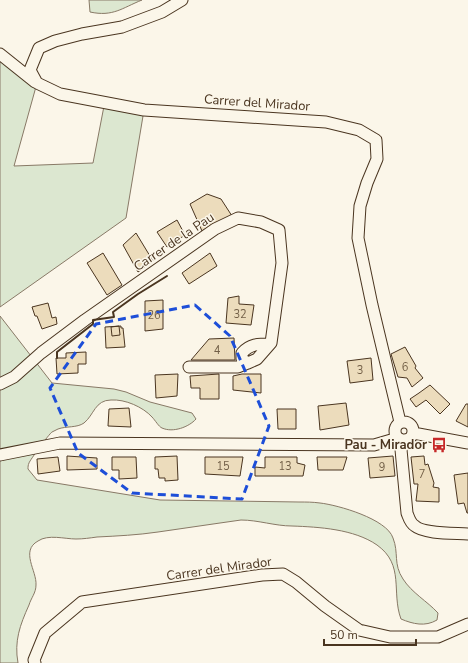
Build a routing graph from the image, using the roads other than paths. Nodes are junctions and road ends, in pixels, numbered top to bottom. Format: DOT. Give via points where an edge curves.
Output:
graph roads {
  1 [pos="182,0"];
  2 [pos="0,54"];
  3 [pos="37,83"];
  4 [pos="270,344"];
  5 [pos="248,363"];
  6 [pos="189,367"];
  7 [pos="0,384"];
  8 [pos="400,422"];
  9 [pos="413,433"];
  10 [pos="399,438"];
  11 [pos="468,443"];
  12 [pos="0,455"];
  13 [pos="468,534"];
  14 [pos="468,624"];
  15 [pos="35,663"];
  1 -- 3 [label="street" via="162,12 122,27 82,34 39,48 30,70"];
  2 -- 3 [label="street"];
  3 -- 8 [label="street, Carrer del Mirador" via="60,94 144,110 326,122 359,130 376,140 376,158 360,206 358,238"];
  4 -- 5 [label="street" via="257,359"];
  4 -- 5 [label="street" via="248,347 242,353 242,359"];
  4 -- 7 [label="street, Carrer de la Pau" via="282,263 279,230 261,222 238,218 215,229 85,320 14,377"];
  5 -- 6 [label="street" via="238,367"];
  8 -- 9 [label="street" via="410,424 414,428"];
  8 -- 10 [label="street" via="395,428"];
  9 -- 10 [label="street" via="409,439"];
  9 -- 11 [label="street"];
  10 -- 12 [label="street" via="374,445 60,444"];
  10 -- 13 [label="street" via="410,522 416,528 425,531"];
  14 -- 15 [label="street, Carrer del Mirador" via="438,637 390,637 359,630 283,574 262,575 82,602 45,633"];
}
